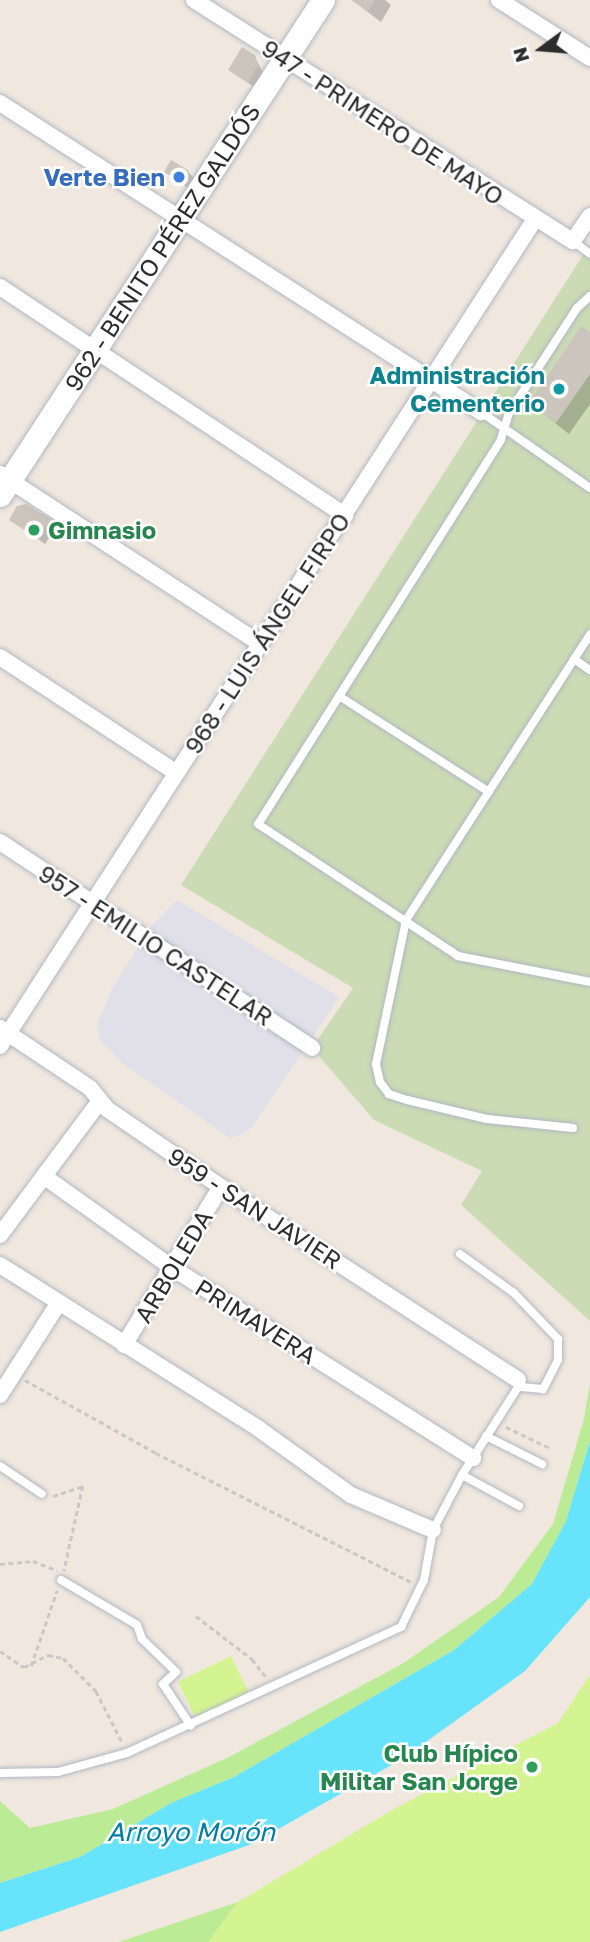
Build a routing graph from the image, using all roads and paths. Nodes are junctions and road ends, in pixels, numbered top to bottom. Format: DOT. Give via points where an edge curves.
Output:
graph roads {
  1 [pos="194,0"];
  2 [pos="324,0"];
  3 [pos="499,0"];
  4 [pos="590,58"];
  5 [pos="286,59"];
  6 [pos="0,103"];
  7 [pos="590,216"];
  8 [pos="535,219"];
  9 [pos="179,220"];
  10 [pos="573,241"];
  11 [pos="590,254"];
  12 [pos="0,287"];
  13 [pos="590,296"];
  14 [pos="95,349"];
  15 [pos="432,381"];
  16 [pos="481,412"];
  17 [pos="505,430"];
  18 [pos="3,483"];
  19 [pos="590,488"];
  20 [pos="345,515"];
  21 [pos="590,634"];
  22 [pos="261,644"];
  23 [pos="0,657"];
  24 [pos="574,659"];
  25 [pos="590,670"];
  26 [pos="339,696"];
  27 [pos="175,772"];
  28 [pos="489,792"];
  29 [pos="0,842"];
  30 [pos="91,902"];
  31 [pos="406,920"];
  32 [pos="590,982"];
  33 [pos="3,1036"];
  34 [pos="312,1048"];
  35 [pos="100,1101"];
  36 [pos="573,1128"];
  37 [pos="45,1177"];
  38 [pos="220,1187"];
  39 [pos="2,1227"];
  40 [pos="460,1254"];
  41 [pos="0,1265"];
  42 [pos="174,1269"];
  43 [pos="58,1304"];
  44 [pos="124,1345"];
  45 [pos="15,1373"];
  46 [pos="518,1384"];
  47 [pos="0,1395"];
  48 [pos="497,1422"];
  49 [pos="486,1436"];
  50 [pos="552,1449"];
  51 [pos="473,1458"];
  52 [pos="542,1464"];
  53 [pos="0,1465"];
  54 [pos="462,1475"];
  55 [pos="42,1494"];
  56 [pos="519,1506"];
  57 [pos="433,1530"];
  58 [pos="0,1564"];
  59 [pos="62,1577"];
  60 [pos="423,1584"];
  61 [pos="196,1616"];
  62 [pos="0,1651"];
  63 [pos="31,1666"];
  64 [pos="274,1688"];
  65 [pos="191,1726"];
  66 [pos="127,1753"];
  67 [pos="0,1773"];
  1 -- 5 [label="street, 947 - PRIMERO DE MAYO"];
  2 -- 5 [label="main road, 962 - BENITO PÉREZ GALDÓS"];
  3 -- 4 [label="street"];
  5 -- 8 [label="street, 947 - PRIMERO DE MAYO"];
  5 -- 9 [label="main road, 962 - BENITO PÉREZ GALDÓS"];
  6 -- 9 [label="street"];
  7 -- 10 [label="street"];
  8 -- 10 [label="street, 947 - PRIMERO DE MAYO"];
  8 -- 15 [label="street, 968 - LUIS ÁNGEL FIRPO"];
  9 -- 14 [label="main road, 962 - BENITO PÉREZ GALDÓS"];
  9 -- 15 [label="street"];
  10 -- 11 [label="lane"];
  12 -- 14 [label="street"];
  13 -- 17 [label="lane" via="509,412"];
  14 -- 18 [label="main road, 962 - BENITO PÉREZ GALDÓS"];
  14 -- 20 [label="street"];
  15 -- 16 [label="street"];
  15 -- 20 [label="street, 968 - LUIS ÁNGEL FIRPO"];
  16 -- 17 [label="lane"];
  17 -- 19 [label="lane"];
  17 -- 26 [label="lane"];
  18 -- 22 [label="street"];
  20 -- 22 [label="street, 968 - LUIS ÁNGEL FIRPO"];
  21 -- 24 [label="lane"];
  22 -- 27 [label="street, 968 - LUIS ÁNGEL FIRPO"];
  23 -- 27 [label="street"];
  24 -- 25 [label="lane"];
  24 -- 28 [label="lane"];
  26 -- 28 [label="lane"];
  26 -- 31 [label="lane" via="258,824"];
  27 -- 30 [label="street, 968 - LUIS ÁNGEL FIRPO"];
  28 -- 31 [label="lane"];
  29 -- 30 [label="street, 957 - EMILIO CASTELAR"];
  30 -- 33 [label="street, 968 - LUIS ÁNGEL FIRPO"];
  30 -- 34 [label="street, 957 - EMILIO CASTELAR"];
  31 -- 32 [label="lane" via="473,961"];
  31 -- 36 [label="lane" via="376,1064 389,1094 460,1113"];
  33 -- 35 [label="street, 959 - SAN JAVIER" via="90,1088"];
  35 -- 37 [label="street"];
  35 -- 38 [label="street, 959 - SAN JAVIER"];
  37 -- 39 [label="street"];
  37 -- 42 [label="street, PRIMAVERA"];
  38 -- 42 [label="street, ARBOLEDA"];
  38 -- 46 [label="street, 959 - SAN JAVIER"];
  40 -- 46 [label="lane" via="514,1293 558,1339 558,1360 544,1389"];
  41 -- 43 [label="street"];
  42 -- 44 [label="street, ARBOLEDA"];
  42 -- 51 [label="street, PRIMAVERA"];
  43 -- 44 [label="street"];
  43 -- 45 [label="street"];
  44 -- 57 [label="street" via="259,1429 351,1495"];
  45 -- 47 [label="street"];
  45 -- 60 [label="path" via="156,1453"];
  46 -- 48 [label="lane"];
  48 -- 49 [label="lane"];
  48 -- 50 [label="path"];
  49 -- 51 [label="lane"];
  49 -- 52 [label="lane"];
  51 -- 54 [label="lane"];
  53 -- 55 [label="lane"];
  54 -- 56 [label="lane"];
  54 -- 57 [label="lane"];
  55 -- 59 [label="path" via="51,1497 83,1486"];
  57 -- 60 [label="lane"];
  58 -- 59 [label="path" via="33,1561"];
  59 -- 63 [label="path"];
  59 -- 65 [label="lane" via="137,1625 142,1639 176,1672 163,1684"];
  60 -- 64 [label="lane" via="401,1627"];
  61 -- 64 [label="path" via="252,1659"];
  62 -- 63 [label="path"];
  63 -- 66 [label="path" via="48,1655 63,1658 96,1691"];
  64 -- 65 [label="lane"];
  65 -- 66 [label="lane"];
  66 -- 67 [label="lane" via="58,1772"];
}
